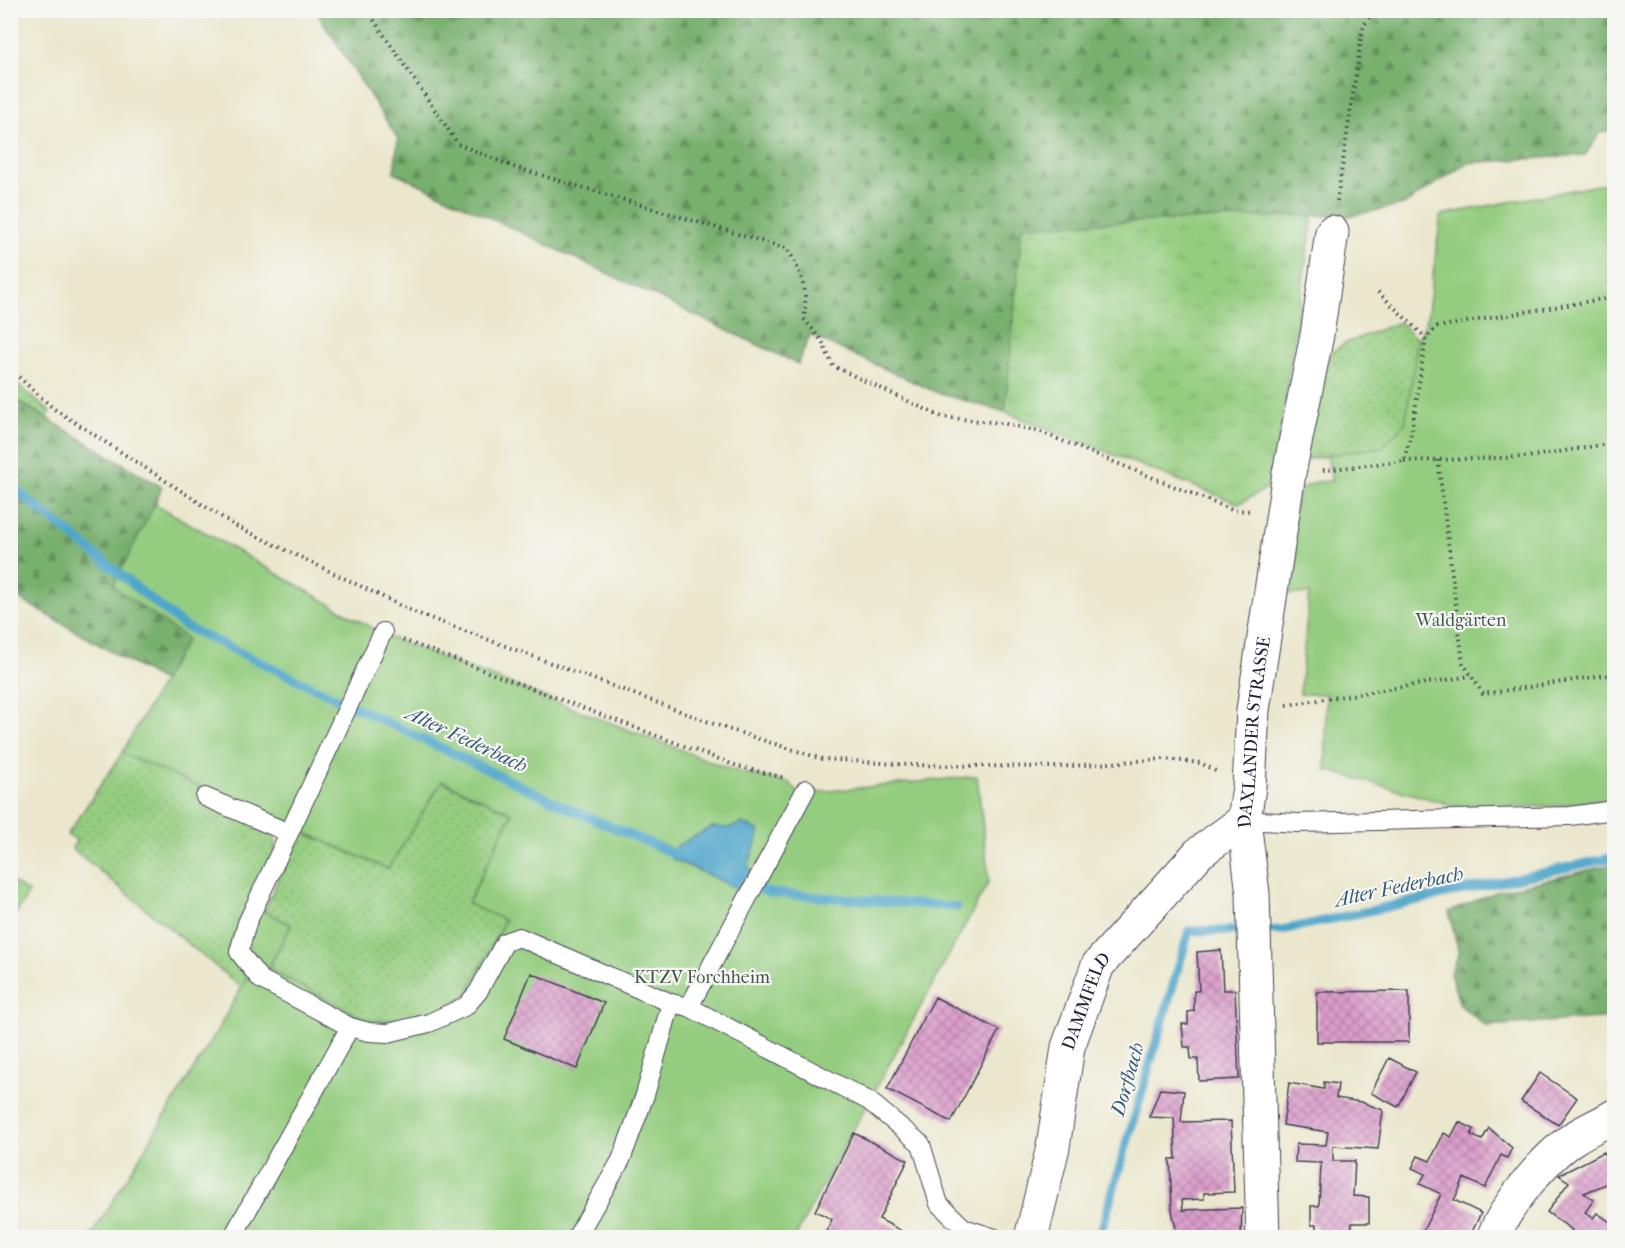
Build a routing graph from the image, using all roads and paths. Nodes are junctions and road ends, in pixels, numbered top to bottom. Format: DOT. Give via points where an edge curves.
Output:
graph roads {
  1 [pos="367,10"];
  2 [pos="1374,10"];
  3 [pos="1332,232"];
  4 [pos="1378,292"];
  5 [pos="1614,297"];
  6 [pos="1426,338"];
  7 [pos="10,369"];
  8 [pos="1614,443"];
  9 [pos="1404,460"];
  10 [pos="1438,460"];
  11 [pos="1289,473"];
  12 [pos="1283,514"];
  13 [pos="383,632"];
  14 [pos="1614,674"];
  15 [pos="1472,676"];
  16 [pos="1253,710"];
  17 [pos="1249,787"];
  18 [pos="806,789"];
  19 [pos="205,797"];
  20 [pos="1614,810"];
  21 [pos="1244,820"];
  22 [pos="289,833"];
  23 [pos="680,1005"];
  24 [pos="350,1027"];
  25 [pos="1614,1116"];
  26 [pos="973,1234"];
  27 [pos="232,1238"];
  28 [pos="576,1238"];
  29 [pos="995,1238"];
  30 [pos="1031,1238"];
  31 [pos="1263,1238"];
  32 [pos="1493,1238"];
  1 -- 12 [label="path" via="458,144 514,166 788,249 807,297 804,319 822,341 833,366 942,417 1038,431 1232,510"];
  2 -- 3 [label="path" via="1363,27"];
  3 -- 11 [label="street, DAXLANDER STRASSE" via="1317,335"];
  4 -- 6 [label="path"];
  5 -- 6 [label="path" via="1437,327"];
  6 -- 9 [label="path"];
  7 -- 17 [label="path" via="54,409 234,525 414,612 726,728 822,759 910,765 1058,766 1164,759 1201,763"];
  8 -- 10 [label="path" via="1527,457"];
  9 -- 10 [label="path"];
  9 -- 11 [label="path"];
  10 -- 15 [label="path" via="1463,663"];
  11 -- 12 [label="street, DAXLANDER STRASSE"];
  12 -- 16 [label="street, DAXLANDER STRASSE"];
  13 -- 18 [label="path"];
  13 -- 22 [label="lane"];
  14 -- 15 [label="path" via="1483,694"];
  15 -- 16 [label="path"];
  16 -- 17 [label="street, DAXLANDER STRASSE"];
  17 -- 21 [label="street, DAXLANDER STRASSE"];
  18 -- 23 [label="lane" via="744,907"];
  19 -- 22 [label="lane"];
  20 -- 21 [label="lane" via="1570,816 1298,823"];
  21 -- 30 [label="street, DAMMFELD" via="1199,853 1098,965 1068,1047 1053,1147"];
  21 -- 31 [label="street, DAXLANDER STRASSE" via="1253,894"];
  22 -- 24 [label="lane" via="247,923 239,951 260,979"];
  23 -- 24 [label="lane" via="519,937 505,942 478,992 453,1014 388,1033"];
  23 -- 26 [label="lane" via="869,1101 921,1144 939,1204"];
  23 -- 28 [label="lane" via="621,1161"];
  24 -- 27 [label="lane"];
  25 -- 32 [label="street" via="1572,1139 1531,1177"];
  26 -- 29 [label="lane"];
}
